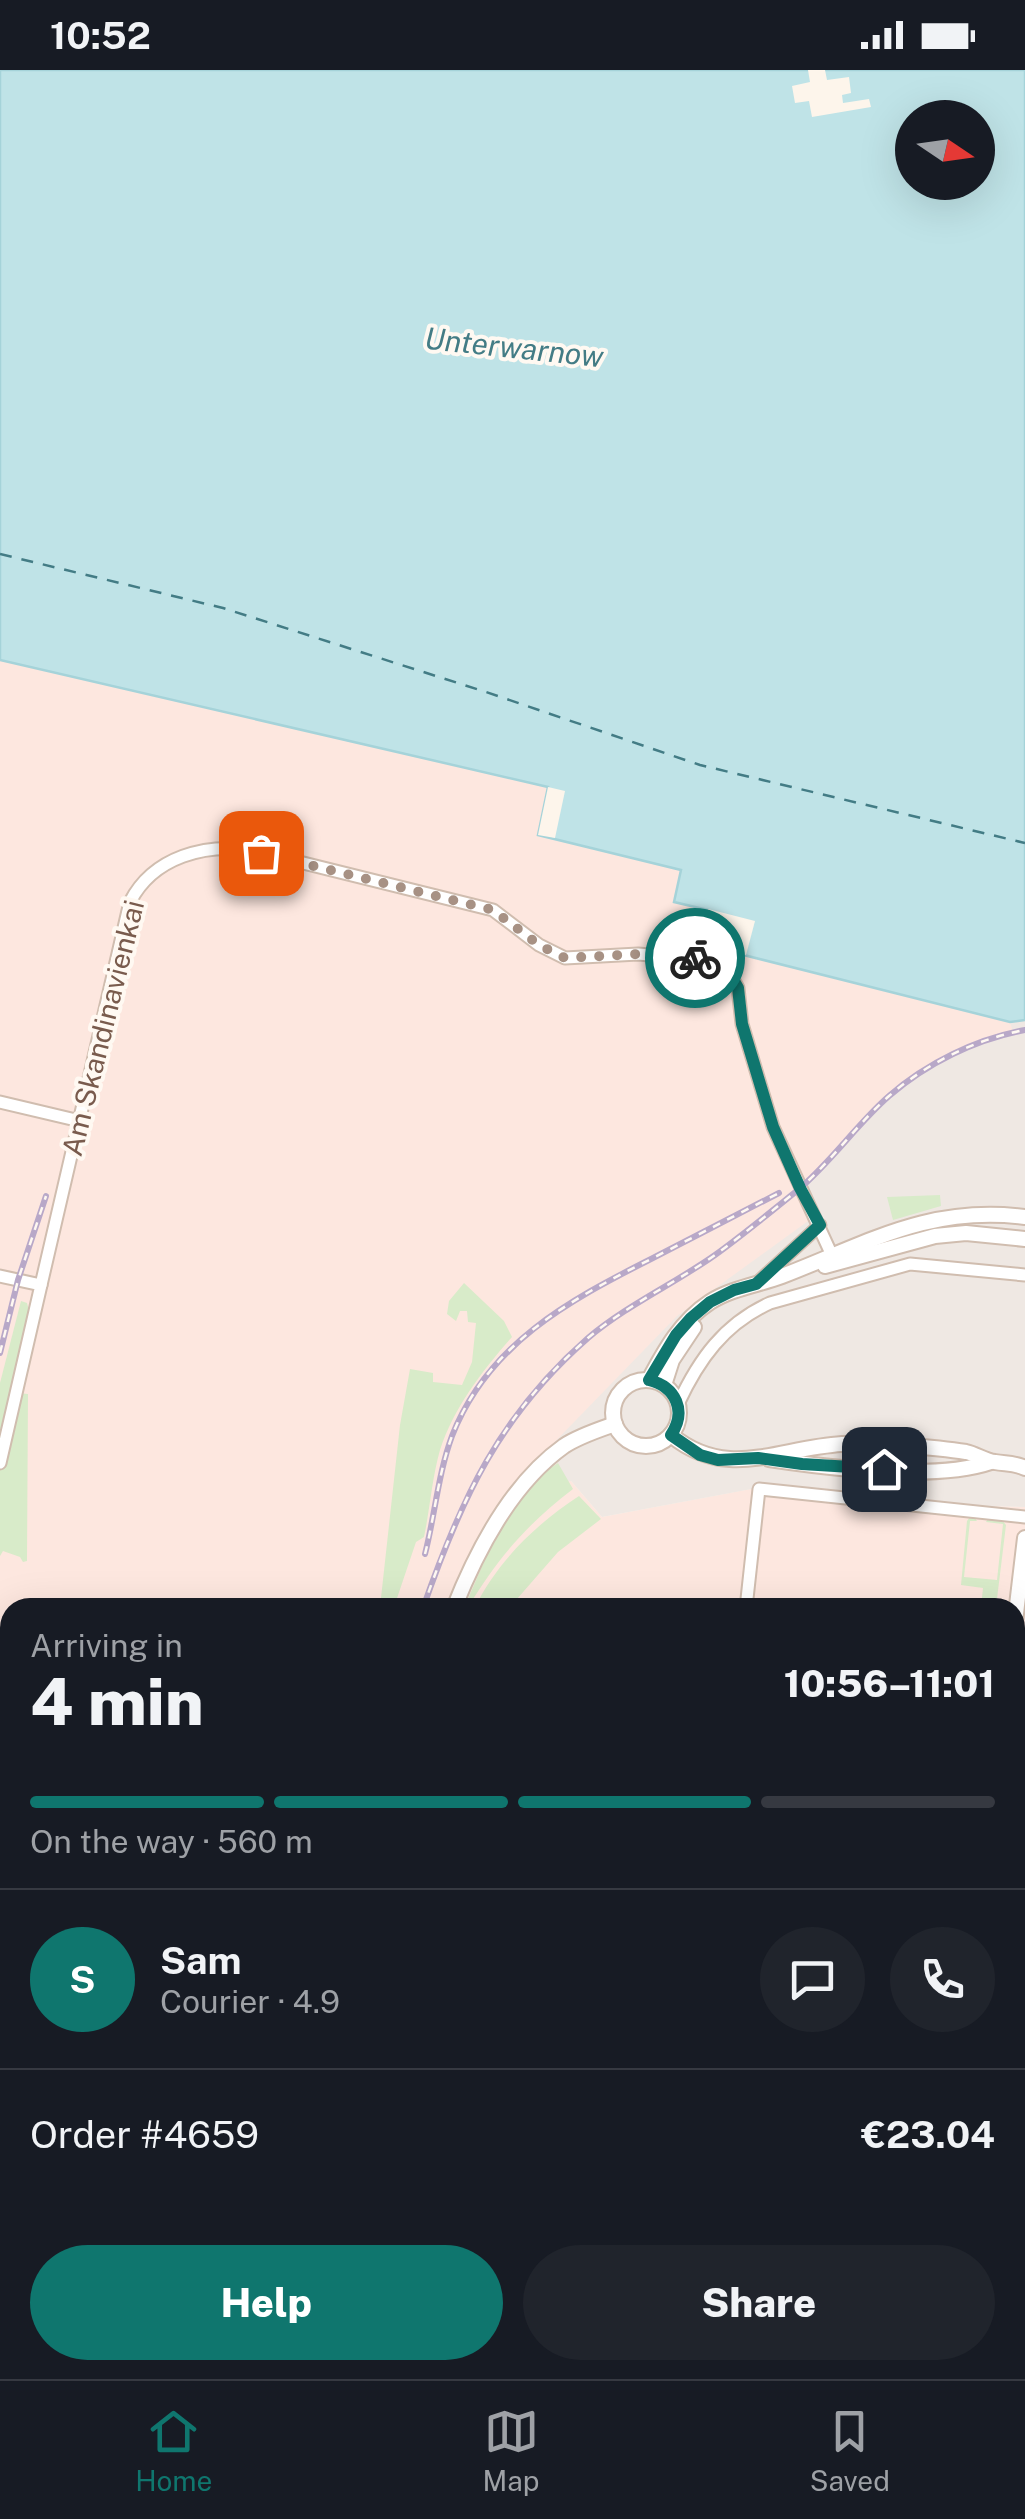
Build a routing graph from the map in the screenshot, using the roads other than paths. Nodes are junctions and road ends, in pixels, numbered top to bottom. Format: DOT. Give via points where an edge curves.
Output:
graph roads {
  1 [pos="0,1102"];
  2 [pos="80,1121"];
  3 [pos="1025,1217"];
  4 [pos="820,1225"];
  5 [pos="1025,1240"];
  6 [pos="834,1258"];
  7 [pos="0,1276"];
  8 [pos="1025,1276"];
  9 [pos="756,1284"];
  10 [pos="41,1285"];
  11 [pos="649,1380"];
  12 [pos="664,1386"];
  13 [pos="678,1404"];
  14 [pos="615,1424"];
  15 [pos="671,1435"];
  16 [pos="758,1458"];
  17 [pos="0,1462"];
  18 [pos="992,1462"];
  19 [pos="1025,1468"];
  20 [pos="1025,1517"];
  21 [pos="1025,1538"];
  22 [pos="459,1598"];
  23 [pos="747,1598"];
  24 [pos="1018,1598"];
  1 -- 2 [label="street"];
  2 -- 4 [label="street, Am Skandinavienkai" via="124,920 137,888 163,864 240,848 493,910 565,958 638,954 715,964 738,988 773,1127"];
  2 -- 10 [label="street, Am Skandinavienkai"];
  3 -- 6 [label="street" via="945,1216"];
  4 -- 6 [label="street, Am Skandinavienkai"];
  4 -- 9 [label="street"];
  5 -- 6 [label="street" via="966,1233"];
  6 -- 9 [label="street"];
  6 -- 12 [label="street" via="731,1300 702,1319 680,1346"];
  7 -- 10 [label="street"];
  8 -- 13 [label="street" via="910,1264 770,1303 719,1337"];
  9 -- 11 [label="street" via="722,1296 691,1318"];
  10 -- 17 [label="street, Am Skandinavienkai"];
  11 -- 12 [label="street"];
  11 -- 14 [label="street" via="628,1385 618,1396"];
  12 -- 13 [label="street"];
  13 -- 15 [label="street"];
  14 -- 15 [label="street" via="636,1445 659,1444"];
  14 -- 22 [label="street" via="564,1446 527,1481"];
  15 -- 16 [label="street" via="705,1457"];
  16 -- 18 [label="street" via="924,1472"];
  16 -- 18 [label="street" via="848,1444 968,1452"];
  18 -- 19 [label="street"];
  20 -- 23 [label="street" via="759,1489"];
  21 -- 24 [label="street"];
}
